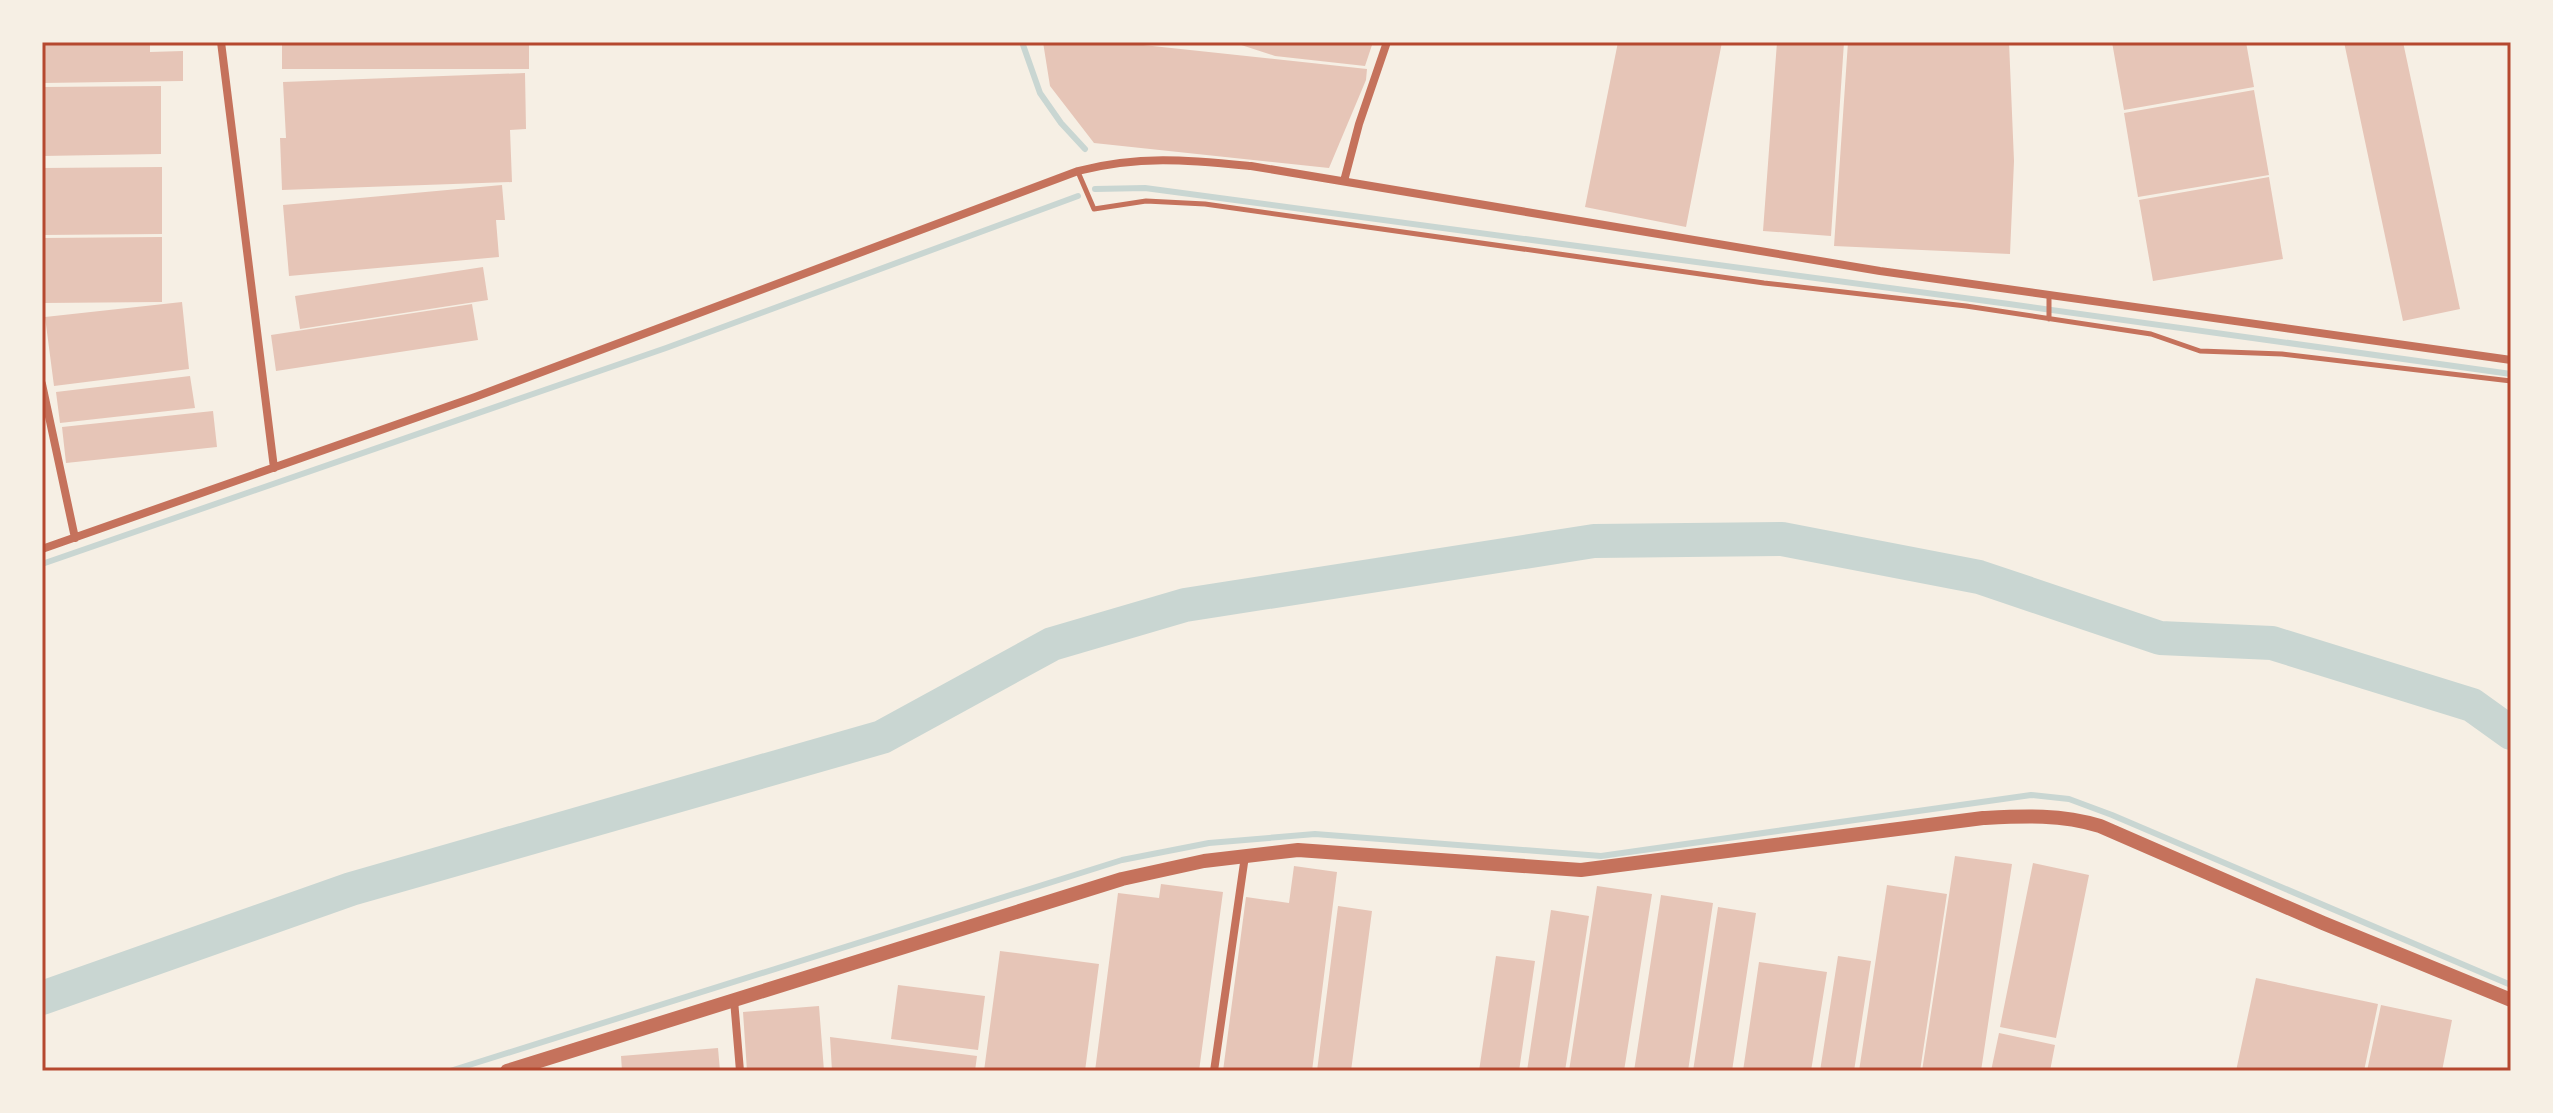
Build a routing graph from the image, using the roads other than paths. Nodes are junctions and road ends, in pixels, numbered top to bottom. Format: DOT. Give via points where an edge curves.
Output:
graph roads {
  1 [pos="221,42"];
  2 [pos="1387,42"];
  3 [pos="1078,171"];
  4 [pos="1344,181"];
  5 [pos="2049,298"];
  6 [pos="2049,316"];
  7 [pos="2511,360"];
  8 [pos="2511,381"];
  9 [pos="42,384"];
  10 [pos="274,468"];
  11 [pos="75,538"];
  12 [pos="42,549"];
  13 [pos="1245,856"];
  14 [pos="734,999"];
  15 [pos="2511,1000"];
  16 [pos="507,1071"];
  17 [pos="740,1071"];
  18 [pos="1214,1071"];
  1 -- 10 [label="street"];
  2 -- 4 [label="street"];
  3 -- 4 [label="street" via="1163,158"];
  3 -- 6 [label="lane" via="1094,209 1146,201 1205,204 1764,283"];
  3 -- 10 [label="street"];
  4 -- 5 [label="street"];
  5 -- 6 [label="lane"];
  5 -- 7 [label="street"];
  6 -- 8 [label="lane" via="2151,334 2200,351 2282,354"];
  9 -- 11 [label="street"];
  10 -- 11 [label="street"];
  11 -- 12 [label="street"];
  13 -- 14 [label="street" via="1122,879"];
  13 -- 15 [label="street" via="1298,850 1581,870 1983,818 2049,815 2132,839"];
  13 -- 18 [label="street"];
  14 -- 16 [label="street"];
  14 -- 17 [label="street"];
}
